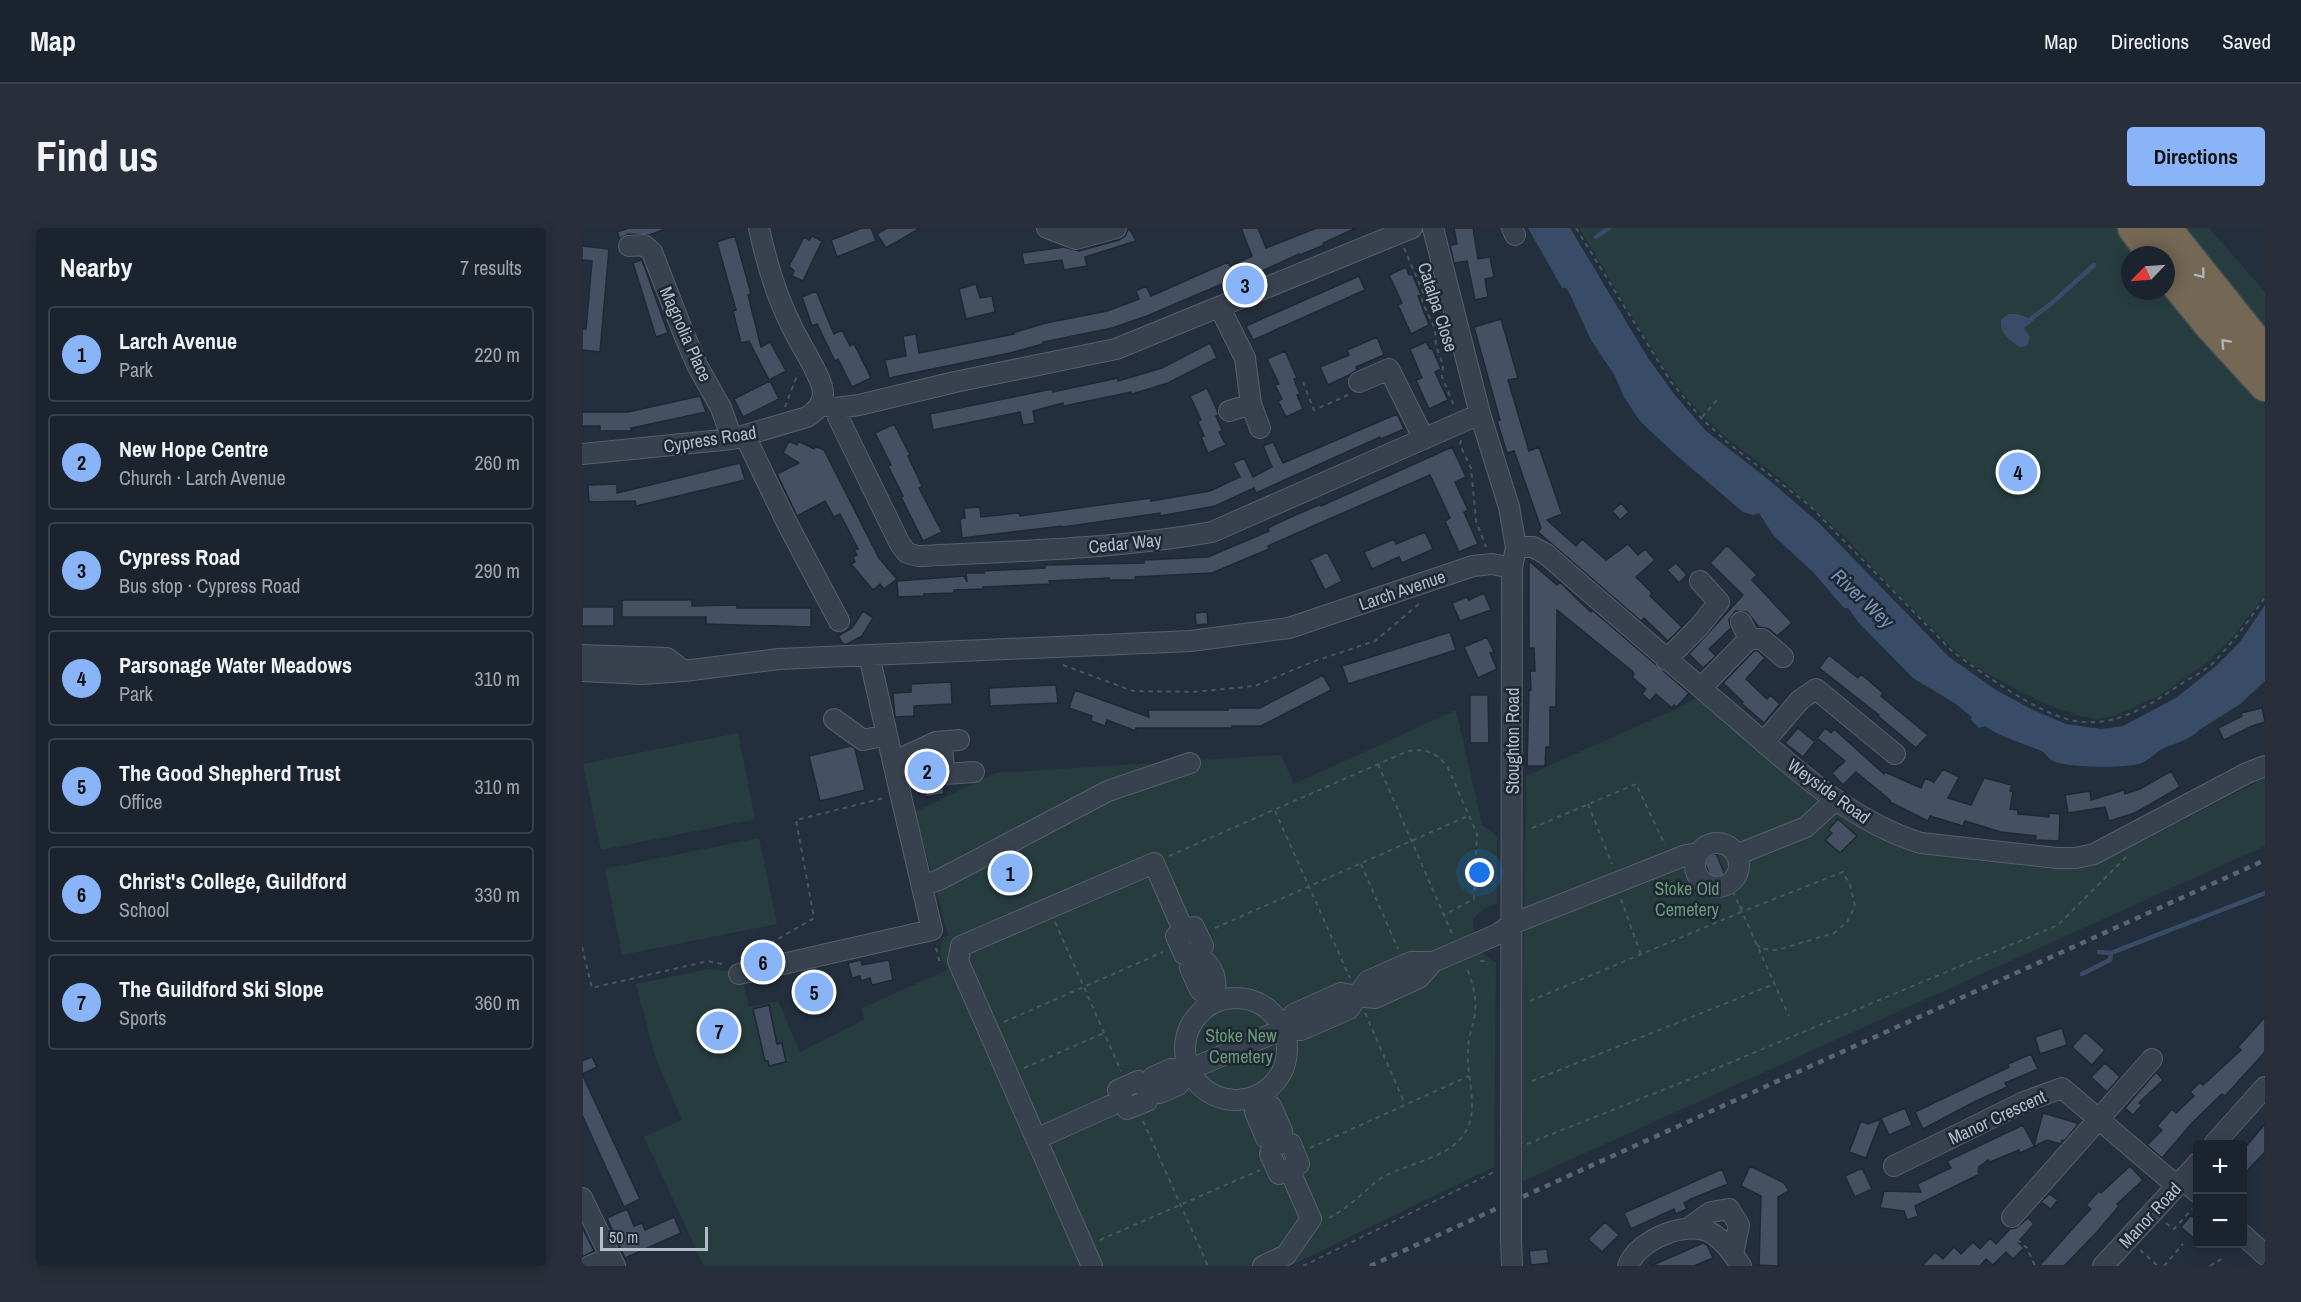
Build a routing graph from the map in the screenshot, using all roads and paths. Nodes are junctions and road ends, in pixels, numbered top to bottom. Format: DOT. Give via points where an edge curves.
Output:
graph roads {
  1 [pos="759,228"];
  2 [pos="1047,228"];
  3 [pos="1116,228"];
  4 [pos="1433,228"];
  5 [pos="1576,228"];
  6 [pos="2133,228"];
  7 [pos="2166,228"];
  8 [pos="1405,231"];
  9 [pos="629,246"];
  10 [pos="2146,246"];
  11 [pos="2175,283"];
  12 [pos="1220,308"];
  13 [pos="2265,352"];
  14 [pos="805,353"];
  15 [pos="1302,382"];
  16 [pos="1359,382"];
  17 [pos="2265,386"];
  18 [pos="1718,399"];
  19 [pos="1251,404"];
  20 [pos="828,406"];
  21 [pos="1229,411"];
  22 [pos="1480,414"];
  23 [pos="1701,418"];
  24 [pos="1458,423"];
  25 [pos="777,426"];
  26 [pos="1260,428"];
  27 [pos="738,438"];
  28 [pos="1424,439"];
  29 [pos="582,454"];
  30 [pos="1516,547"];
  31 [pos="1492,564"];
  32 [pos="1512,568"];
  33 [pos="1700,580"];
  34 [pos="1426,597"];
  35 [pos="2265,597"];
  36 [pos="839,621"];
  37 [pos="582,655"];
  38 [pos="869,655"];
  39 [pos="1783,657"];
  40 [pos="1666,660"];
  41 [pos="1055,662"];
  42 [pos="582,671"];
  43 [pos="684,672"];
  44 [pos="1701,688"];
  45 [pos="834,719"];
  46 [pos="887,735"];
  47 [pos="1764,742"];
  48 [pos="1895,754"];
  49 [pos="893,762"];
  50 [pos="1190,763"];
  51 [pos="1378,764"];
  52 [pos="2265,766"];
  53 [pos="974,772"];
  54 [pos="900,794"];
  55 [pos="1835,800"];
  56 [pos="1588,804"];
  57 [pos="1275,811"];
  58 [pos="1470,815"];
  59 [pos="1532,828"];
  60 [pos="1412,841"];
  61 [pos="1698,853"];
  62 [pos="2130,853"];
  63 [pos="1736,855"];
  64 [pos="1672,860"];
  65 [pos="1154,863"];
  66 [pos="1361,864"];
  67 [pos="1614,874"];
  68 [pos="1729,883"];
  69 [pos="922,886"];
  70 [pos="1309,887"];
  71 [pos="1739,906"];
  72 [pos="1049,909"];
  73 [pos="1746,910"];
  74 [pos="1742,911"];
  75 [pos="1444,915"];
  76 [pos="1512,924"];
  77 [pos="1189,942"];
  78 [pos="1757,945"];
  79 [pos="582,947"];
  80 [pos="1459,951"];
  81 [pos="753,954"];
  82 [pos="1641,955"];
  83 [pos="1433,962"];
  84 [pos="1406,965"];
  85 [pos="736,970"];
  86 [pos="1774,984"];
  87 [pos="1084,987"];
  88 [pos="1358,996"];
  89 [pos="1530,1001"];
  90 [pos="1215,1002"];
  91 [pos="1789,1016"];
  92 [pos="988,1029"];
  93 [pos="1283,1029"];
  94 [pos="1104,1033"];
  95 [pos="2152,1059"];
  96 [pos="1189,1070"];
  97 [pos="1008,1076"];
  98 [pos="1469,1076"];
  99 [pos="1532,1081"];
  100 [pos="2265,1087"];
  101 [pos="1134,1095"];
  102 [pos="1257,1095"];
  103 [pos="1406,1104"];
  104 [pos="2100,1119"];
  105 [pos="1036,1139"];
  106 [pos="2218,1140"];
  107 [pos="1510,1151"];
  108 [pos="1286,1162"];
  109 [pos="1894,1166"];
  110 [pos="1499,1169"];
  111 [pos="2193,1173"];
  112 [pos="2186,1186"];
  113 [pos="582,1198"];
  114 [pos="1180,1204"];
  115 [pos="2193,1208"];
  116 [pos="2153,1211"];
  117 [pos="1311,1219"];
  118 [pos="2009,1223"];
  119 [pos="1690,1227"];
  120 [pos="2128,1239"];
  121 [pos="2247,1239"];
  122 [pos="2183,1244"];
  123 [pos="1084,1247"];
  124 [pos="2265,1255"];
  125 [pos="2223,1258"];
  126 [pos="1737,1260"];
  127 [pos="612,1261"];
  128 [pos="2156,1265"];
  129 [pos="590,1266"];
  130 [pos="1092,1266"];
  131 [pos="1208,1266"];
  132 [pos="1263,1266"];
  133 [pos="1303,1266"];
  134 [pos="1512,1266"];
  135 [pos="1628,1266"];
  136 [pos="2035,1266"];
  137 [pos="2103,1266"];
  138 [pos="2164,1266"];
  139 [pos="2210,1266"];
  1 -- 14 [label="street, Cedar Way" via="764,254 789,322"];
  2 -- 3 [label="street" via="1076,239"];
  4 -- 22 [label="street, Stoughton Road"];
  5 -- 23 [label="path" via="1671,382"];
  6 -- 10 [label="highway"];
  7 -- 13 [label="highway, one-way"];
  8 -- 12 [label="street, Cypress Road"];
  8 -- 24 [label="path, Catalpa Close" via="1423,292 1422,301 1435,329 1442,377"];
  9 -- 27 [label="street, Magnolia Place" via="644,245 652,252 698,365"];
  17 -- 11 [label="highway, one-way"];
  12 -- 19 [label="street" via="1245,358"];
  12 -- 20 [label="street, Cypress Road" via="1116,349"];
  14 -- 20 [label="street, Cedar Way"];
  14 -- 25 [label="path"];
  15 -- 16 [label="path" via="1314,410 1351,394"];
  16 -- 28 [label="street" via="1389,369"];
  18 -- 23 [label="path"];
  19 -- 21 [label="street"];
  19 -- 26 [label="street"];
  20 -- 25 [label="street, Cypress Road"];
  20 -- 28 [label="street, Cedar Way" via="838,417 900,544 907,553 918,556 1084,547 1212,532"];
  22 -- 24 [label="street, Cedar Way"];
  22 -- 30 [label="street, Stoughton Road" via="1509,507"];
  23 -- 35 [label="path" via="1728,444 1809,505 1953,652 2043,710 2074,721 2115,720 2152,703 2213,663"];
  24 -- 28 [label="street, Cedar Way"];
  24 -- 31 [label="path, Catalpa Close" via="1460,445 1471,468 1476,521"];
  25 -- 27 [label="street, Cypress Road"];
  27 -- 29 [label="street, Cypress Road"];
  27 -- 36 [label="street, Magnolia Place"];
  30 -- 32 [label="street, Stoughton Road"];
  30 -- 40 [label="street, Weyside Road" via="1533,547 1546,554"];
  31 -- 32 [label="street, Larch Avenue"];
  31 -- 38 [label="street, Larch Avenue" via="1449,573 1289,628 1191,641"];
  32 -- 76 [label="street, Stoughton Road"];
  33 -- 40 [label="street" via="1719,602"];
  34 -- 41 [label="path" via="1375,641 1255,686 1193,692 1133,691"];
  37 -- 43 [label="street" via="666,658"];
  38 -- 43 [label="street, Larch Avenue" via="779,659"];
  38 -- 46 [label="street"];
  39 -- 44 [label="street" via="1745,631"];
  40 -- 44 [label="street, Weyside Road"];
  42 -- 43 [label="street, Larch Avenue"];
  44 -- 47 [label="street, Weyside Road"];
  45 -- 46 [label="street" via="864,740"];
  46 -- 49 [label="street"];
  47 -- 48 [label="street" via="1800,700 1816,689"];
  47 -- 55 [label="street, Weyside Road"];
  49 -- 53 [label="street" via="936,742 950,741 944,774"];
  49 -- 54 [label="street"];
  50 -- 69 [label="street" via="1108,791"];
  51 -- 57 [label="path"];
  51 -- 58 [label="path" via="1418,749 1435,754 1448,768"];
  51 -- 60 [label="path"];
  52 -- 55 [label="street, Weyside Road" via="2094,854 2076,858 1921,843 1901,837"];
  54 -- 69 [label="street"];
  54 -- 81 [label="path" via="796,820 814,918"];
  55 -- 63 [label="street" via="1806,827"];
  56 -- 59 [label="path"];
  56 -- 64 [label="path" via="1636,784"];
  56 -- 67 [label="path"];
  57 -- 65 [label="path"];
  57 -- 70 [label="path"];
  58 -- 60 [label="path"];
  58 -- 75 [label="path" via="1478,834 1476,894 1470,902"];
  60 -- 66 [label="path"];
  60 -- 75 [label="path"];
  61 -- 63 [label="street" via="1718,843"];
  61 -- 64 [label="street"];
  61 -- 68 [label="street" via="1695,866 1700,879 1712,887"];
  62 -- 107 [label="path" via="2058,925"];
  63 -- 68 [label="street" via="1738,869"];
  64 -- 67 [label="street"];
  65 -- 72 [label="street"];
  65 -- 77 [label="street"];
  66 -- 70 [label="path"];
  66 -- 84 [label="path"];
  67 -- 76 [label="street"];
  67 -- 82 [label="path"];
  68 -- 71 [label="path"];
  69 -- 85 [label="street" via="932,930"];
  70 -- 77 [label="path"];
  70 -- 88 [label="path"];
  71 -- 73 [label="path"];
  71 -- 74 [label="path"];
  72 -- 87 [label="path"];
  72 -- 92 [label="street" via="961,946 958,961"];
  73 -- 74 [label="path"];
  73 -- 78 [label="path" via="1842,872 1850,885 1855,906 1847,922 1834,933 1777,950"];
  74 -- 78 [label="path"];
  74 -- 82 [label="path"];
  75 -- 80 [label="path"];
  76 -- 80 [label="street"];
  76 -- 107 [label="street, Stoughton Road"];
  77 -- 87 [label="path"];
  77 -- 90 [label="street" via="1190,968 1200,990"];
  78 -- 86 [label="path"];
  79 -- 85 [label="path" via="592,988 708,961"];
  80 -- 83 [label="street"];
  80 -- 98 [label="path" via="1474,984 1476,1003 1468,1043"];
  82 -- 89 [label="path"];
  83 -- 84 [label="street"];
  83 -- 88 [label="street" via="1419,978 1375,998"];
  84 -- 88 [label="street" via="1368,981"];
  86 -- 91 [label="path"];
  86 -- 99 [label="path"];
  87 -- 92 [label="path"];
  87 -- 94 [label="path"];
  88 -- 93 [label="street" via="1349,1009 1301,1030"];
  88 -- 103 [label="path"];
  90 -- 93 [label="street" via="1236,998 1257,1002 1269,1010"];
  90 -- 96 [label="street" via="1191,1023 1185,1038"];
  92 -- 97 [label="street"];
  93 -- 96 [label="street"];
  93 -- 102 [label="street" via="1287,1055 1282,1071 1272,1086"];
  94 -- 97 [label="path"];
  94 -- 101 [label="path"];
  95 -- 104 [label="street"];
  96 -- 101 [label="street" via="1178,1085 1160,1093"];
  96 -- 102 [label="street" via="1211,1094 1242,1100"];
  97 -- 105 [label="street"];
  98 -- 103 [label="path"];
  98 -- 117 [label="path" via="1470,1119 1456,1142 1443,1152 1382,1178 1328,1219"];
  100 -- 106 [label="street"];
  101 -- 105 [label="street"];
  101 -- 114 [label="path"];
  102 -- 108 [label="street" via="1255,1112 1266,1138 1277,1143 1270,1154"];
  103 -- 108 [label="path"];
  104 -- 109 [label="street, Manor Crescent" via="2062,1088 2024,1102"];
  104 -- 112 [label="street, Manor Crescent"];
  104 -- 118 [label="street"];
  105 -- 123 [label="street"];
  107 -- 134 [label="street, Stoughton Road, bridge"];
  108 -- 114 [label="path"];
  108 -- 117 [label="street"];
  110 -- 133 [label="path"];
  111 -- 112 [label="street, Manor Road"];
  112 -- 116 [label="street, Manor Road"];
  113 -- 127 [label="street"];
  114 -- 123 [label="path"];
  114 -- 131 [label="path"];
  115 -- 116 [label="path" via="2174,1229"];
  116 -- 120 [label="street, Manor Road"];
  117 -- 132 [label="street" via="1286,1255"];
  118 -- 136 [label="path"];
  119 -- 126 [label="street" via="1712,1233"];
  119 -- 126 [label="street" via="1711,1212 1729,1209 1739,1225"];
  119 -- 135 [label="street" via="1649,1241"];
  120 -- 128 [label="path"];
  120 -- 137 [label="street, Manor Road"];
  121 -- 124 [label="street"];
  122 -- 138 [label="path"];
  123 -- 130 [label="street"];
  125 -- 139 [label="path"];
  127 -- 129 [label="street"];
}
